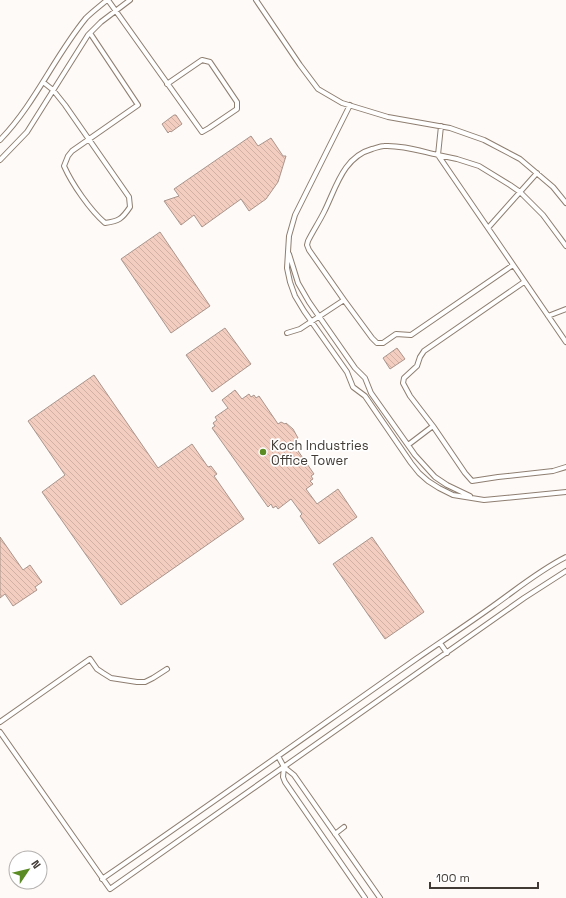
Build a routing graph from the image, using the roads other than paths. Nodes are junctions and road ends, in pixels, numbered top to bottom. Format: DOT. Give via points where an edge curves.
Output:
graph roads {
  1 [pos="107,0"];
  2 [pos="130,0"];
  3 [pos="256,0"];
  4 [pos="115,10"];
  5 [pos="90,33"];
  6 [pos="43,82"];
  7 [pos="167,84"];
  8 [pos="53,90"];
  9 [pos="350,105"];
  10 [pos="442,126"];
  11 [pos="88,139"];
  12 [pos="0,140"];
  13 [pos="438,155"];
  14 [pos="0,160"];
  15 [pos="536,173"];
  16 [pos="520,192"];
  17 [pos="566,203"];
  18 [pos="488,228"];
  19 [pos="566,246"];
  20 [pos="288,250"];
  21 [pos="513,265"];
  22 [pos="524,282"];
  23 [pos="344,300"];
  24 [pos="566,309"];
  25 [pos="548,316"];
  26 [pos="318,317"];
  27 [pos="311,321"];
  28 [pos="287,333"];
  29 [pos="566,342"];
  30 [pos="354,368"];
  31 [pos="347,372"];
  32 [pos="371,393"];
  33 [pos="366,397"];
  34 [pos="433,426"];
  35 [pos="408,445"];
  36 [pos="566,467"];
  37 [pos="566,492"];
  38 [pos="474,498"];
  39 [pos="566,557"];
  40 [pos="566,571"];
  41 [pos="440,643"];
  42 [pos="447,653"];
  43 [pos="167,669"];
  44 [pos="0,722"];
  45 [pos="0,732"];
  46 [pos="278,756"];
  47 [pos="284,767"];
  48 [pos="344,827"];
  49 [pos="335,834"];
  50 [pos="102,879"];
  51 [pos="365,898"];
  52 [pos="380,898"];
  1 -- 4 [label="lane"];
  1 -- 6 [label="lane" via="87,17"];
  2 -- 4 [label="lane"];
  3 -- 9 [label="lane" via="318,89"];
  4 -- 5 [label="lane"];
  4 -- 7 [label="lane"];
  5 -- 8 [label="lane"];
  5 -- 11 [label="lane" via="138,105"];
  6 -- 8 [label="lane"];
  6 -- 12 [label="lane" via="17,121"];
  7 -- 7 [label="lane" via="202,132 237,109 238,102 210,62 202,60"];
  8 -- 11 [label="lane"];
  8 -- 14 [label="lane" via="27,132"];
  9 -- 10 [label="lane" via="388,117"];
  9 -- 20 [label="lane" via="295,215"];
  10 -- 13 [label="lane"];
  10 -- 15 [label="lane" via="484,140 520,158"];
  11 -- 11 [label="lane" via="129,197 130,207 117,221 105,223 96,216 69,178 64,166 72,151"];
  13 -- 16 [label="lane" via="479,166"];
  13 -- 18 [label="lane"];
  13 -- 23 [label="lane" via="383,146 366,150 348,164 307,245"];
  15 -- 16 [label="lane"];
  15 -- 17 [label="lane" via="553,187"];
  16 -- 18 [label="lane"];
  16 -- 19 [label="lane" via="543,215"];
  18 -- 21 [label="lane"];
  20 -- 26 [label="lane" via="298,283"];
  20 -- 27 [label="lane" via="287,268 290,282 295,296"];
  21 -- 22 [label="lane"];
  21 -- 23 [label="lane" via="411,335 396,334 383,343 377,343 372,338"];
  22 -- 25 [label="lane"];
  22 -- 34 [label="lane" via="424,351 417,366 404,378 403,383"];
  23 -- 26 [label="lane"];
  24 -- 25 [label="lane"];
  25 -- 29 [label="lane"];
  26 -- 27 [label="lane"];
  26 -- 30 [label="lane"];
  27 -- 28 [label="lane" via="300,329"];
  27 -- 31 [label="lane"];
  30 -- 31 [label="lane"];
  30 -- 32 [label="lane" via="365,378"];
  31 -- 33 [label="lane" via="353,387"];
  32 -- 33 [label="lane"];
  32 -- 35 [label="lane"];
  33 -- 38 [label="lane" via="419,473 453,495"];
  34 -- 35 [label="lane"];
  34 -- 36 [label="lane" via="472,481 553,471"];
  35 -- 38 [label="lane" via="435,477"];
  37 -- 38 [label="lane" via="484,500"];
  39 -- 41 [label="lane" via="538,573"];
  40 -- 42 [label="lane"];
  41 -- 42 [label="lane"];
  41 -- 46 [label="lane"];
  42 -- 47 [label="lane"];
  43 -- 44 [label="lane" via="145,682 137,682 110,678 90,659"];
  45 -- 50 [label="lane"];
  46 -- 47 [label="lane"];
  46 -- 50 [label="lane"];
  47 -- 49 [label="lane" via="294,775"];
  47 -- 50 [label="lane" via="110,889"];
  47 -- 51 [label="lane" via="285,782"];
  48 -- 49 [label="lane"];
  49 -- 52 [label="lane"];
}
